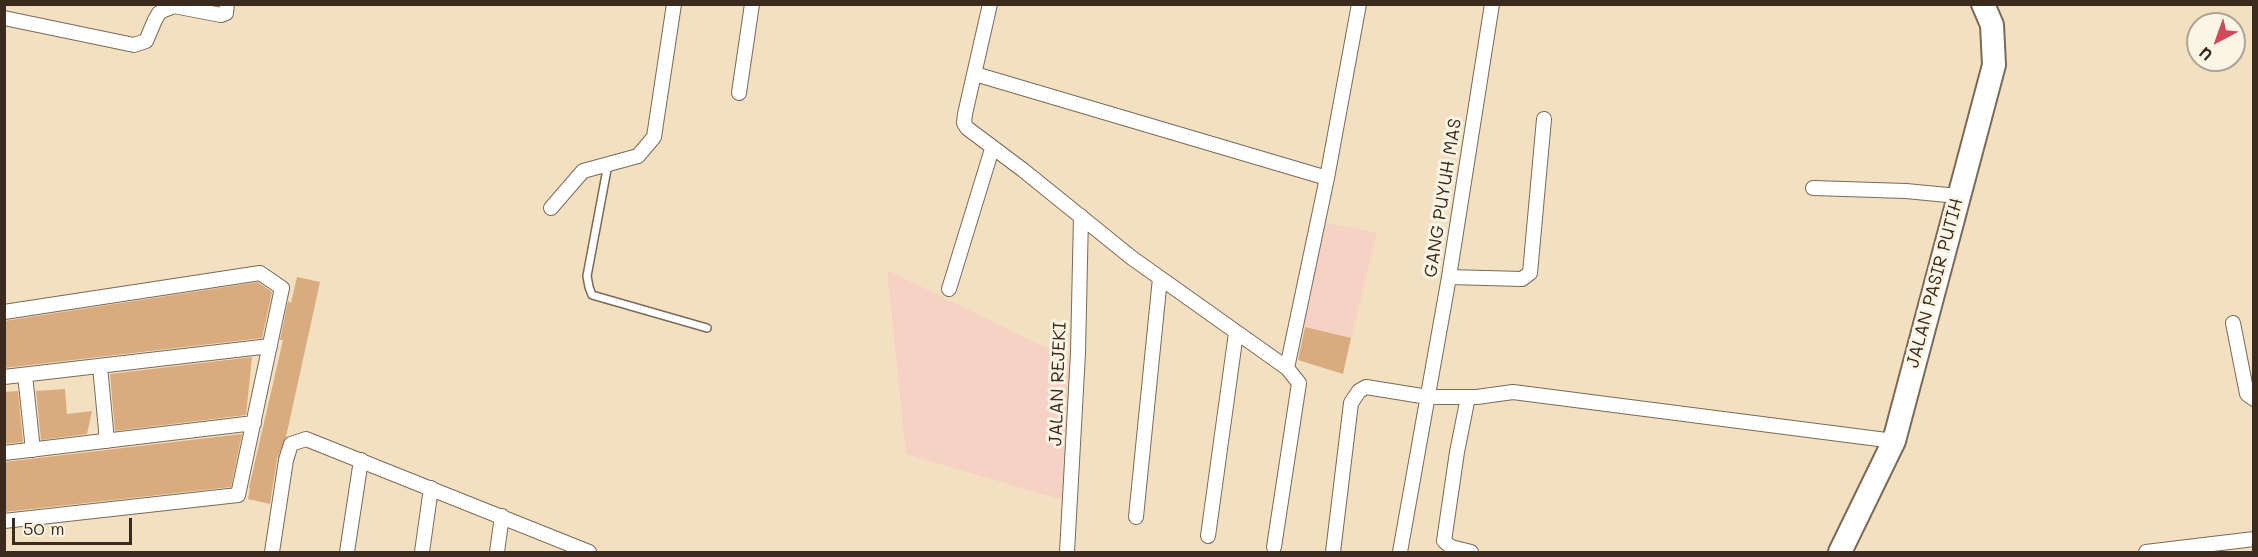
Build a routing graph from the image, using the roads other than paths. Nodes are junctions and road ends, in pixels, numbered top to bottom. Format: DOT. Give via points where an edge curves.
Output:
graph roads {
  1 [pos="227,4"];
  2 [pos="674,4"];
  3 [pos="752,4"];
  4 [pos="990,4"];
  5 [pos="1359,4"];
  6 [pos="1492,4"];
  7 [pos="1983,4"];
  8 [pos="163,7"];
  9 [pos="4,18"];
  10 [pos="975,74"];
  11 [pos="740,93"];
  12 [pos="1544,119"];
  13 [pos="993,148"];
  14 [pos="608,164"];
  15 [pos="1327,178"];
  16 [pos="1813,188"];
  17 [pos="1958,196"];
  18 [pos="551,208"];
  19 [pos="1081,216"];
  20 [pos="1449,277"];
  21 [pos="1160,278"];
  22 [pos="949,290"];
  23 [pos="4,312"];
  24 [pos="2233,323"];
  25 [pos="707,328"];
  26 [pos="1236,333"];
  27 [pos="270,346"];
  28 [pos="100,366"];
  29 [pos="1287,368"];
  30 [pos="25,375"];
  31 [pos="4,378"];
  32 [pos="1428,397"];
  33 [pos="1468,397"];
  34 [pos="2253,399"];
  35 [pos="254,423"];
  36 [pos="107,441"];
  37 [pos="1894,441"];
  38 [pos="33,450"];
  39 [pos="4,453"];
  40 [pos="361,460"];
  41 [pos="431,488"];
  42 [pos="502,516"];
  43 [pos="1136,517"];
  44 [pos="4,521"];
  45 [pos="1208,536"];
  46 [pos="2253,539"];
  47 [pos="569,547"];
  48 [pos="1274,547"];
  49 [pos="272,552"];
  50 [pos="347,552"];
  51 [pos="422,552"];
  52 [pos="497,552"];
  53 [pos="589,552"];
  54 [pos="1067,552"];
  55 [pos="1333,552"];
  56 [pos="1400,552"];
  57 [pos="1470,552"];
  58 [pos="1840,552"];
  59 [pos="2146,552"];
  1 -- 8 [label="street" via="226,13 221,15"];
  2 -- 14 [label="street" via="654,137 638,156"];
  3 -- 11 [label="street"];
  4 -- 10 [label="street"];
  5 -- 15 [label="street"];
  6 -- 20 [label="street, GANG PUYUH MAS"];
  7 -- 17 [label="highway, JALAN PASIR PUTIH" via="1992,25 1994,65"];
  8 -- 9 [label="street" via="146,41 134,45"];
  10 -- 13 [label="street" via="964,123 972,135"];
  10 -- 15 [label="street"];
  12 -- 20 [label="street" via="1530,273 1522,279"];
  13 -- 19 [label="street"];
  13 -- 22 [label="street"];
  14 -- 18 [label="street" via="581,173"];
  14 -- 25 [label="lane" via="587,276 592,295"];
  15 -- 29 [label="street"];
  16 -- 17 [label="street"];
  17 -- 37 [label="highway, JALAN PASIR PUTIH"];
  19 -- 21 [label="street"];
  19 -- 54 [label="street, JALAN REJEKI"];
  20 -- 32 [label="street, GANG PUYUH MAS"];
  21 -- 26 [label="street"];
  21 -- 43 [label="street"];
  23 -- 27 [label="street" via="260,273 282,288"];
  24 -- 34 [label="street" via="2247,394"];
  26 -- 29 [label="street"];
  26 -- 45 [label="street"];
  27 -- 28 [label="street"];
  27 -- 35 [label="street"];
  28 -- 30 [label="street"];
  28 -- 36 [label="street"];
  29 -- 48 [label="street" via="1299,389"];
  30 -- 31 [label="street"];
  30 -- 38 [label="street"];
  32 -- 33 [label="street"];
  32 -- 55 [label="street" via="1366,387 1351,403"];
  32 -- 56 [label="street, GANG PUYUH MAS"];
  33 -- 37 [label="street" via="1513,392"];
  33 -- 57 [label="street" via="1444,541"];
  35 -- 36 [label="street"];
  35 -- 44 [label="street" via="238,495"];
  36 -- 38 [label="street"];
  37 -- 58 [label="highway, JALAN PASIR PUTIH"];
  38 -- 39 [label="street"];
  40 -- 41 [label="street"];
  40 -- 49 [label="street" via="306,439 291,444"];
  40 -- 50 [label="street"];
  41 -- 42 [label="street"];
  41 -- 51 [label="street"];
  42 -- 47 [label="street"];
  42 -- 52 [label="street"];
  46 -- 59 [label="street"];
  47 -- 53 [label="street"];
}
